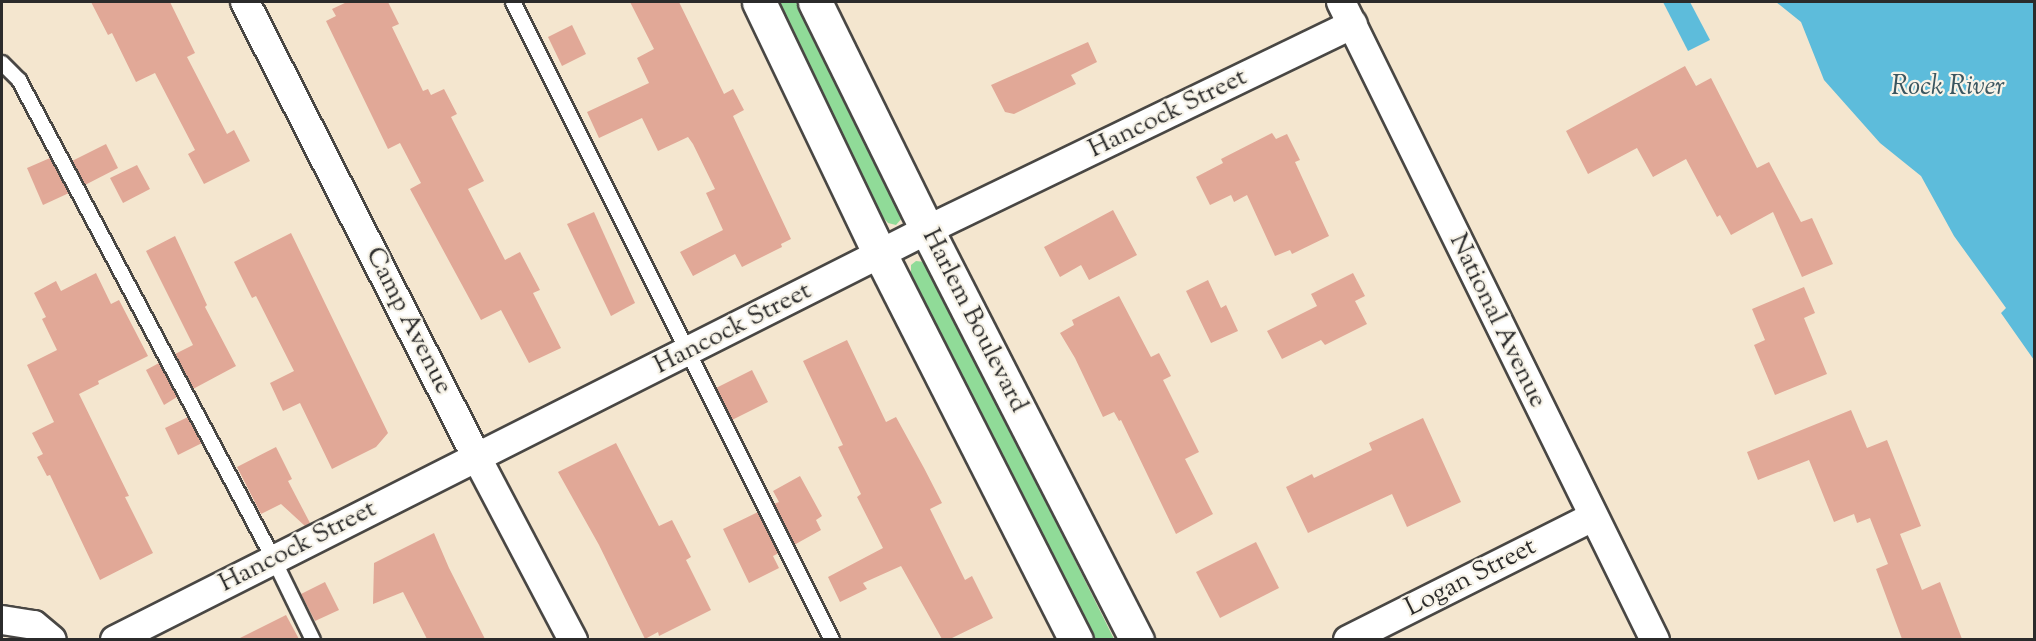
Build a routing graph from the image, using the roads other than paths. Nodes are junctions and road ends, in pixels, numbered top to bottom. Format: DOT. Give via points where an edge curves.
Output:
graph roads {
  1 [pos="245,2"];
  2 [pos="513,2"];
  3 [pos="759,2"];
  4 [pos="815,2"];
  5 [pos="1347,13"];
  6 [pos="2,63"];
  7 [pos="927,230"];
  8 [pos="880,254"];
  9 [pos="688,352"];
  10 [pos="477,458"];
  11 [pos="1593,517"];
  12 [pos="273,558"];
  13 [pos="2,620"];
  14 [pos="52,639"];
  15 [pos="115,639"];
  16 [pos="313,639"];
  17 [pos="573,639"];
  18 [pos="831,639"];
  19 [pos="1076,639"];
  20 [pos="1137,639"];
  21 [pos="1348,639"];
  22 [pos="1655,639"];
  1 -- 10 [label="street, Camp Avenue"];
  2 -- 9 [label="lane"];
  3 -- 8 [label="street, Harlem Boulevard"];
  4 -- 7 [label="street, Harlem Boulevard"];
  5 -- 7 [label="street, Hancock Street"];
  5 -- 11 [label="street, National Avenue"];
  6 -- 12 [label="lane" via="19,80"];
  7 -- 8 [label="street, Hancock Street"];
  7 -- 20 [label="street, Harlem Boulevard"];
  8 -- 9 [label="street, Hancock Street"];
  8 -- 19 [label="street, Harlem Boulevard"];
  9 -- 10 [label="street, Hancock Street"];
  9 -- 18 [label="lane"];
  10 -- 12 [label="street, Hancock Street"];
  10 -- 17 [label="street, Camp Avenue"];
  11 -- 21 [label="street, Logan Street"];
  11 -- 22 [label="street, National Avenue"];
  12 -- 15 [label="street, Hancock Street"];
  12 -- 16 [label="lane"];
  13 -- 14 [label="street" via="34,625"];
}
